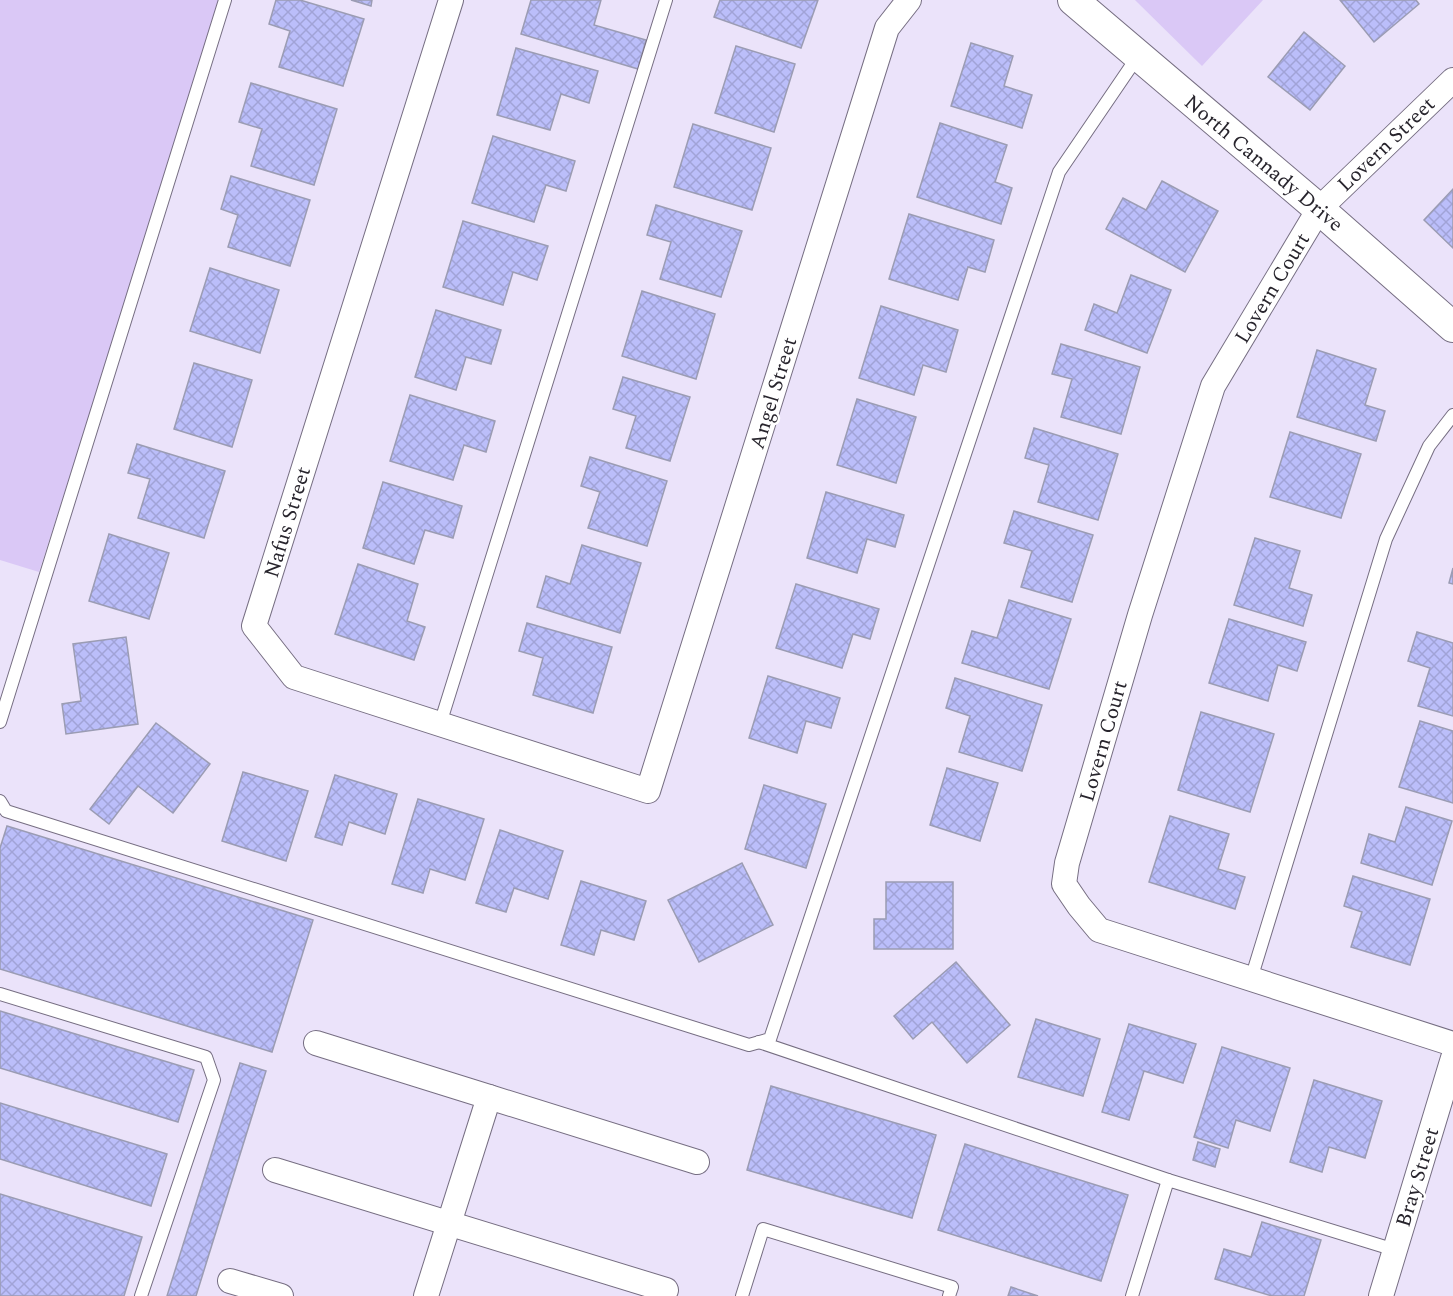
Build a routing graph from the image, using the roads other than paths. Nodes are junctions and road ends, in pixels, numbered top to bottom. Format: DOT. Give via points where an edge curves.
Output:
graph roads {
  1 [pos="225,0"];
  2 [pos="451,0"];
  3 [pos="666,0"];
  4 [pos="909,0"];
  5 [pos="1073,0"];
  6 [pos="1138,56"];
  7 [pos="1453,80"];
  8 [pos="1319,209"];
  9 [pos="1453,327"];
  10 [pos="1453,415"];
  11 [pos="0,722"];
  12 [pos="440,724"];
  13 [pos="648,791"];
  14 [pos="0,801"];
  15 [pos="1251,979"];
  16 [pos="0,994"];
  17 [pos="759,1042"];
  18 [pos="316,1043"];
  19 [pos="1453,1044"];
  20 [pos="1453,1058"];
  21 [pos="489,1097"];
  22 [pos="697,1162"];
  23 [pos="275,1170"];
  24 [pos="1168,1180"];
  25 [pos="449,1224"];
  26 [pos="1395,1250"];
  27 [pos="230,1281"];
  28 [pos="666,1290"];
  29 [pos="141,1296"];
  30 [pos="281,1296"];
  31 [pos="426,1296"];
  32 [pos="742,1296"];
  33 [pos="949,1296"];
  34 [pos="1132,1296"];
  35 [pos="1381,1296"];
  1 -- 11 [label="lane"];
  2 -- 12 [label="street, Nafus Street" via="254,626 294,677"];
  3 -- 12 [label="lane"];
  4 -- 13 [label="street, Angel Street" via="887,28"];
  5 -- 6 [label="street, North Cannady Drive"];
  6 -- 8 [label="street, North Cannady Drive"];
  6 -- 17 [label="lane" via="1059,172 770,1039"];
  7 -- 8 [label="street, Lovern Street"];
  8 -- 9 [label="street, North Cannady Drive"];
  8 -- 15 [label="street, Lovern Court" via="1213,386 1140,615 1064,884 1099,930"];
  10 -- 15 [label="lane" via="1429,446 1386,539"];
  12 -- 13 [label="street, Nafus Street"];
  14 -- 17 [label="lane" via="6,811 749,1045"];
  15 -- 19 [label="street, Lovern Court"];
  16 -- 29 [label="lane" via="206,1058 213,1080"];
  17 -- 24 [label="lane"];
  18 -- 21 [label="street"];
  20 -- 26 [label="street, Bray Street"];
  21 -- 22 [label="street"];
  21 -- 25 [label="street"];
  23 -- 25 [label="street"];
  24 -- 26 [label="lane"];
  24 -- 34 [label="lane"];
  25 -- 28 [label="street"];
  25 -- 31 [label="street"];
  26 -- 35 [label="street, Bray Street"];
  27 -- 30 [label="street"];
  32 -- 33 [label="lane" via="763,1229 952,1287"];
}
